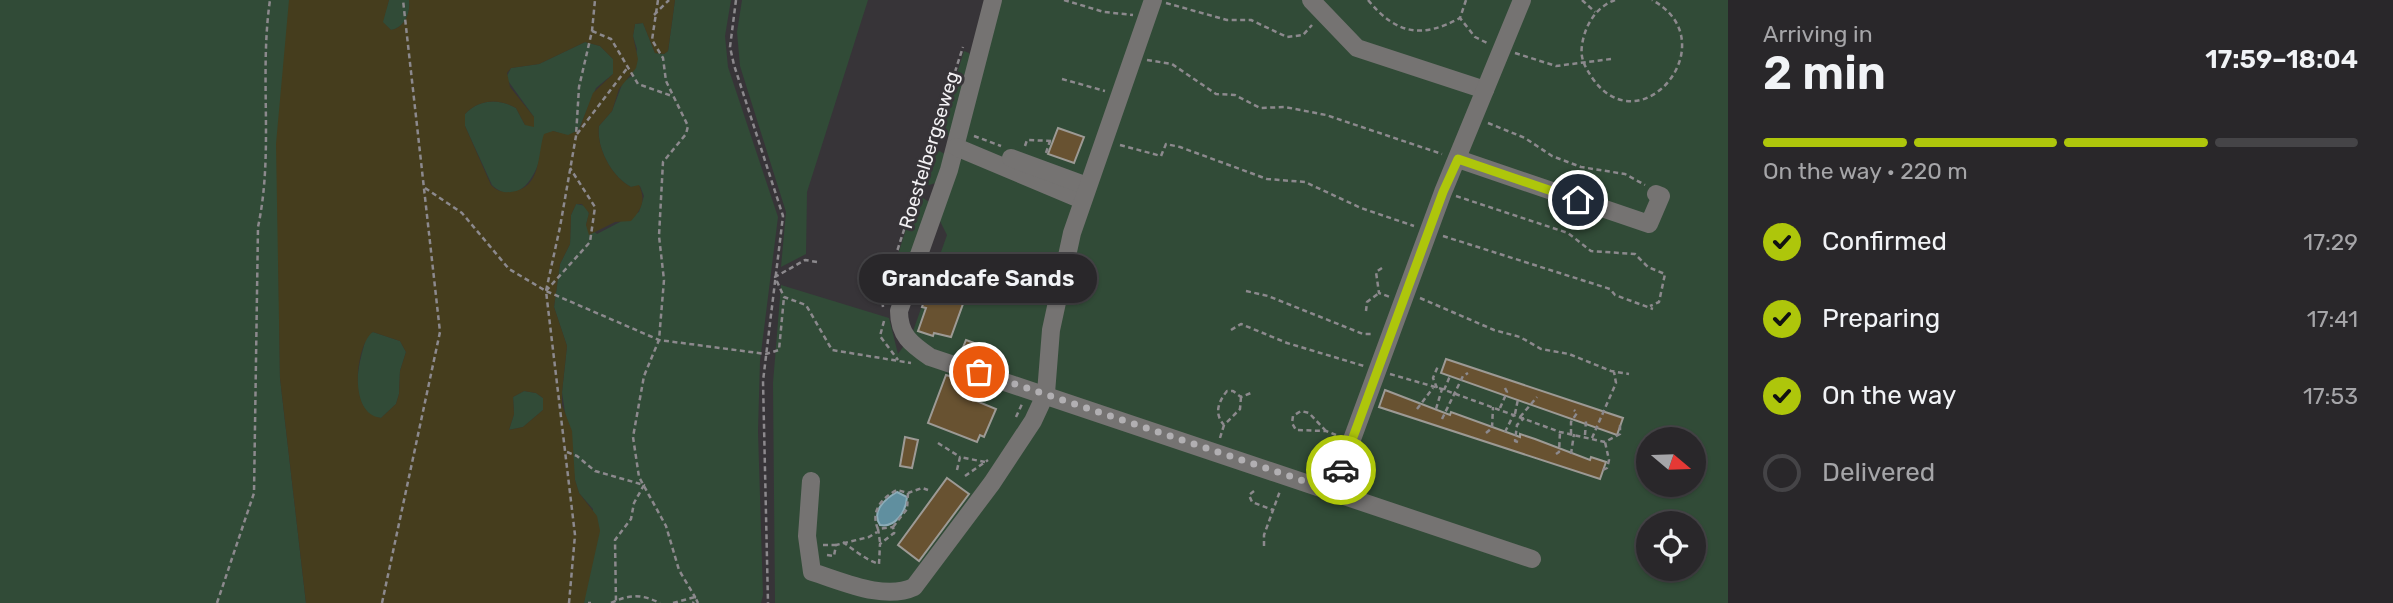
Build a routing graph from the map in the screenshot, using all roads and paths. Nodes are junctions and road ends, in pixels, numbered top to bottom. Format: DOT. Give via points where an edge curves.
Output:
graph roads {
  1 [pos="270,0"];
  2 [pos="403,0"];
  3 [pos="595,0"];
  4 [pos="658,0"];
  5 [pos="669,0"];
  6 [pos="736,0"];
  7 [pos="993,0"];
  8 [pos="1064,0"];
  9 [pos="1153,0"];
  10 [pos="1160,0"];
  11 [pos="1368,0"];
  12 [pos="1466,0"];
  13 [pos="1522,0"];
  14 [pos="1582,0"];
  15 [pos="1615,0"];
  16 [pos="1652,0"];
  17 [pos="1317,6"];
  18 [pos="1595,12"];
  19 [pos="654,15"];
  20 [pos="1146,18"];
  21 [pos="1460,18"];
  22 [pos="592,31"];
  23 [pos="964,43"];
  24 [pos="1502,48"];
  25 [pos="1132,58"];
  26 [pos="1611,59"];
  27 [pos="1582,64"];
  28 [pos="628,67"];
  29 [pos="1062,79"];
  30 [pos="1485,90"];
  31 [pos="1118,95"];
  32 [pos="674,97"];
  33 [pos="1475,117"];
  34 [pos="576,136"];
  35 [pos="1102,140"];
  36 [pos="957,142"];
  37 [pos="1023,149"];
  38 [pos="1458,159"];
  39 [pos="1044,161"];
  40 [pos="570,168"];
  41 [pos="424,187"];
  42 [pos="1443,192"];
  43 [pos="1084,193"];
  44 [pos="1656,194"];
  45 [pos="1429,231"];
  46 [pos="817,262"];
  47 [pos="1382,268"];
  48 [pos="775,277"];
  49 [pos="546,291"];
  50 [pos="1247,291"];
  51 [pos="1379,293"];
  52 [pos="784,297"];
  53 [pos="1405,297"];
  54 [pos="1366,311"];
  55 [pos="1231,330"];
  56 [pos="1391,334"];
  57 [pos="659,340"];
  58 [pos="766,354"];
  59 [pos="1438,366"];
  60 [pos="1378,370"];
  61 [pos="1614,372"];
  62 [pos="1468,373"];
  63 [pos="1629,374"];
  64 [pos="1450,376"];
  65 [pos="1504,386"];
  66 [pos="1439,388"];
  67 [pos="1037,390"];
  68 [pos="1251,393"];
  69 [pos="1455,393"];
  70 [pos="1241,397"];
  71 [pos="1537,397"];
  72 [pos="1518,398"];
  73 [pos="1493,407"];
  74 [pos="1417,409"];
  75 [pos="1500,409"];
  76 [pos="1436,410"];
  77 [pos="1574,410"];
  78 [pos="1514,414"];
  79 [pos="1522,418"];
  80 [pos="1442,419"];
  81 [pos="1586,421"];
  82 [pos="1620,425"];
  83 [pos="1326,431"];
  84 [pos="1505,432"];
  85 [pos="1560,432"];
  86 [pos="1486,433"];
  87 [pos="1572,434"];
  88 [pos="1585,436"];
  89 [pos="1592,438"];
  90 [pos="1011,442"];
  91 [pos="1352,442"];
  92 [pos="1518,442"];
  93 [pos="1605,442"];
  94 [pos="938,443"];
  95 [pos="944,446"];
  96 [pos="941,451"];
  97 [pos="567,452"];
  98 [pos="1556,454"];
  99 [pos="1571,454"];
  100 [pos="960,457"];
  101 [pos="985,462"];
  102 [pos="957,470"];
  103 [pos="1603,470"];
  104 [pos="1286,475"];
  105 [pos="965,476"];
  106 [pos="811,481"];
  107 [pos="644,485"];
  108 [pos="928,490"];
  109 [pos="1254,491"];
  110 [pos="1334,491"];
  111 [pos="908,494"];
  112 [pos="1273,510"];
  113 [pos="893,527"];
  114 [pos="878,530"];
  115 [pos="843,542"];
  116 [pos="880,544"];
  117 [pos="1264,546"];
  118 [pos="823,547"];
  119 [pos="1532,559"];
  120 [pos="695,597"];
  121 [pos="614,602"];
  122 [pos="217,603"];
  123 [pos="382,603"];
  124 [pos="569,603"];
  125 [pos="660,603"];
  126 [pos="673,603"];
  127 [pos="696,603"];
  128 [pos="768,603"];
  1 -- 122 [label="path" via="263,74 267,154 258,227 254,493"];
  2 -- 41 [label="path"];
  3 -- 22 [label="path"];
  4 -- 19 [label="path"];
  5 -- 19 [label="path"];
  6 -- 48 [label="path" via="730,47 783,216"];
  7 -- 36 [label="street, Roestelbergseweg"];
  8 -- 20 [label="path"];
  9 -- 20 [label="street"];
  10 -- 17 [label="path" via="1219,18 1251,20 1287,37 1303,35"];
  11 -- 21 [label="path" via="1398,27 1432,31"];
  12 -- 21 [label="path"];
  13 -- 24 [label="street"];
  14 -- 18 [label="path"];
  15 -- 18 [label="path"];
  16 -- 27 [label="path" via="1666,7 1683,33 1686,50 1670,87 1645,99 1620,99 1597,84"];
  17 -- 30 [label="street" via="1357,48"];
  18 -- 27 [label="path" via="1581,46"];
  19 -- 32 [label="path" via="652,40 663,58"];
  20 -- 25 [label="street"];
  21 -- 24 [label="path" via="1475,37"];
  22 -- 28 [label="path" via="611,39"];
  22 -- 34 [label="path" via="579,87"];
  23 -- 52 [label="path" via="882,298 885,318 880,336 898,360 832,350 806,305"];
  24 -- 27 [label="path" via="1556,66"];
  24 -- 30 [label="street"];
  25 -- 31 [label="street"];
  25 -- 38 [label="path" via="1172,64 1209,91 1235,95 1260,108 1285,107 1326,115"];
  26 -- 27 [label="path"];
  28 -- 32 [label="path" via="638,84"];
  28 -- 34 [label="path"];
  29 -- 31 [label="path"];
  30 -- 33 [label="street"];
  31 -- 35 [label="street"];
  32 -- 57 [label="path" via="688,126 663,162 659,236 664,280"];
  33 -- 38 [label="street"];
  33 -- 44 [label="path" via="1525,138 1552,156 1637,179"];
  34 -- 40 [label="path"];
  35 -- 43 [label="street"];
  35 -- 45 [label="path" via="1161,156 1166,144 1267,179 1305,182 1361,208"];
  36 -- 43 [label="street"];
  36 -- 67 [label="street, Roestelbergseweg" via="899,311 899,328 930,357"];
  37 -- 39 [label="path" via="1027,140 1052,141"];
  38 -- 42 [label="street"];
  38 -- 44 [label="street" via="1649,224 1661,196"];
  40 -- 49 [label="path"];
  40 -- 49 [label="path" via="595,207 590,242"];
  41 -- 49 [label="path" via="462,213 509,269"];
  41 -- 123 [label="path" via="440,332"];
  42 -- 45 [label="street"];
  42 -- 45 [label="path" via="1568,233 1591,251 1635,254 1648,267 1665,274 1659,302 1651,308 1610,289"];
  43 -- 67 [label="street"];
  45 -- 53 [label="street"];
  46 -- 48 [label="path" via="805,260"];
  47 -- 51 [label="path" via="1376,278"];
  48 -- 52 [label="path"];
  48 -- 58 [label="path"];
  49 -- 57 [label="path"];
  49 -- 97 [label="path"];
  50 -- 56 [label="path" via="1363,334"];
  51 -- 53 [label="path"];
  51 -- 54 [label="path" via="1367,302"];
  52 -- 58 [label="path" via="779,350"];
  53 -- 56 [label="street"];
  53 -- 61 [label="path"];
  55 -- 60 [label="path" via="1241,324"];
  56 -- 60 [label="street"];
  57 -- 58 [label="path"];
  57 -- 107 [label="path" via="644,376 634,437"];
  58 -- 128 [label="path" via="762,435"];
  59 -- 66 [label="path" via="1433,378"];
  60 -- 66 [label="path"];
  60 -- 91 [label="street"];
  61 -- 63 [label="path"];
  61 -- 89 [label="path" via="1616,383"];
  62 -- 69 [label="path"];
  64 -- 66 [label="path"];
  65 -- 75 [label="path" via="1507,392"];
  66 -- 69 [label="path"];
  66 -- 74 [label="path"];
  66 -- 76 [label="path"];
  67 -- 90 [label="path"];
  67 -- 90 [label="street" via="1033,421"];
  67 -- 104 [label="street"];
  68 -- 70 [label="path"];
  69 -- 73 [label="path"];
  69 -- 80 [label="path"];
  70 -- 70 [label="path" via="1233,391 1222,397 1218,416 1224,425 1240,409"];
  71 -- 79 [label="path"];
  72 -- 78 [label="path"];
  73 -- 75 [label="path"];
  73 -- 86 [label="path" via="1492,428"];
  75 -- 78 [label="path"];
  77 -- 87 [label="path"];
  78 -- 79 [label="path"];
  78 -- 84 [label="path"];
  79 -- 85 [label="path"];
  79 -- 92 [label="path" via="1517,425"];
  81 -- 88 [label="path"];
  82 -- 93 [label="path" via="1620,434"];
  83 -- 83 [label="path" via="1296,429 1293,416 1309,413"];
  83 -- 91 [label="path"];
  85 -- 87 [label="path"];
  85 -- 98 [label="path"];
  87 -- 88 [label="path"];
  87 -- 99 [label="path"];
  88 -- 89 [label="path"];
  89 -- 93 [label="path"];
  90 -- 101 [label="path"];
  90 -- 118 [label="street" via="992,483 914,587 902,593 879,591 812,572"];
  91 -- 110 [label="street"];
  93 -- 103 [label="path" via="1609,460"];
  94 -- 95 [label="path"];
  95 -- 96 [label="path"];
  95 -- 100 [label="path"];
  97 -- 107 [label="path" via="595,471"];
  97 -- 124 [label="path" via="575,535"];
  100 -- 101 [label="path"];
  100 -- 102 [label="path"];
  101 -- 105 [label="path"];
  104 -- 110 [label="street"];
  104 -- 112 [label="path"];
  106 -- 118 [label="street"];
  107 -- 120 [label="path"];
  107 -- 121 [label="path" via="631,519 615,540"];
  108 -- 111 [label="path"];
  109 -- 112 [label="path" via="1249,495 1253,504"];
  110 -- 119 [label="street"];
  111 -- 113 [label="path" via="907,509"];
  111 -- 114 [label="path" via="897,490 880,502 875,522"];
  112 -- 117 [label="path"];
  113 -- 114 [label="path"];
  113 -- 116 [label="path" via="896,534"];
  114 -- 115 [label="path" via="869,537"];
  114 -- 116 [label="path"];
  115 -- 116 [label="path" via="879,564"];
  115 -- 118 [label="path"];
  120 -- 126 [label="path"];
  120 -- 127 [label="path"];
  121 -- 125 [label="path" via="642,595"];
}
